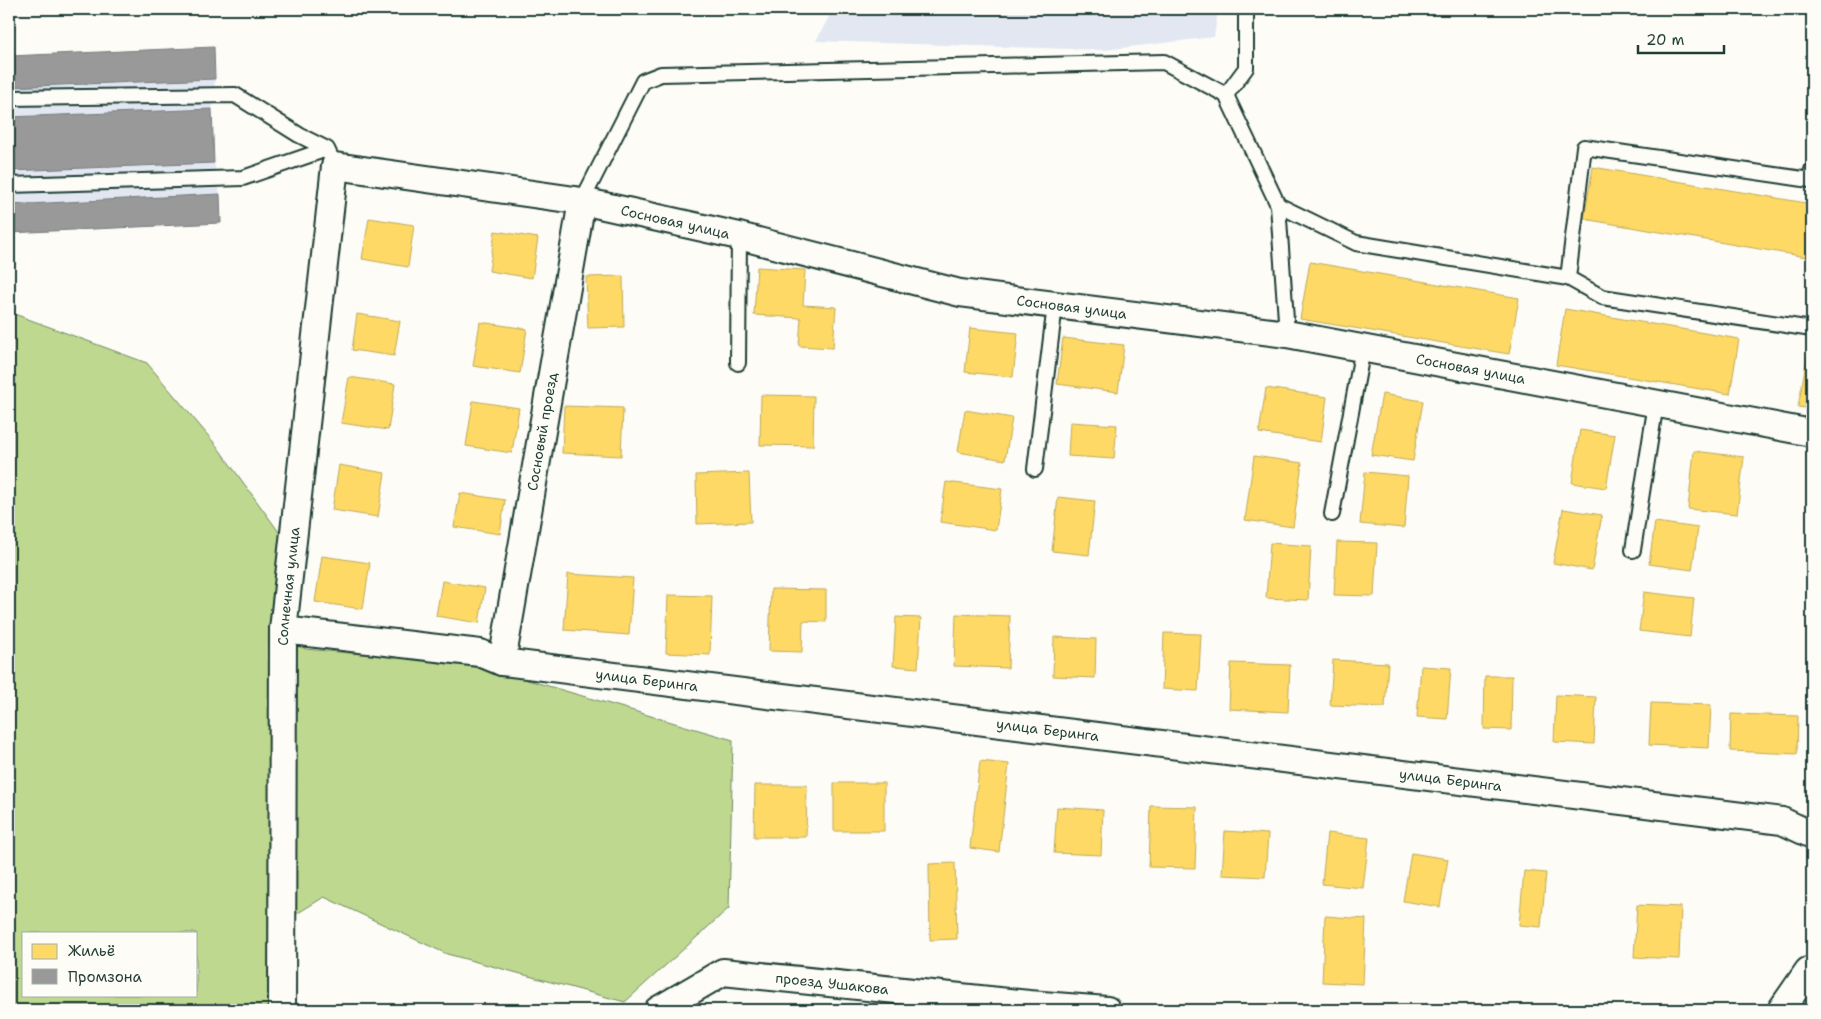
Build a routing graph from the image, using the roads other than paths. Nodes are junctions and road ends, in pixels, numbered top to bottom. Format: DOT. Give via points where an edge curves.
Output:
graph roads {
  1 [pos="1246,9"];
  2 [pos="1226,95"];
  3 [pos="9,98"];
  4 [pos="331,157"];
  5 [pos="1812,170"];
  6 [pos="9,185"];
  7 [pos="582,201"];
  8 [pos="1278,205"];
  9 [pos="739,236"];
  10 [pos="1568,278"];
  11 [pos="1055,305"];
  12 [pos="1812,329"];
  13 [pos="1287,334"];
  14 [pos="1363,348"];
  15 [pos="738,363"];
  16 [pos="1656,403"];
  17 [pos="1812,433"];
  18 [pos="1035,469"];
  19 [pos="1332,514"];
  20 [pos="1633,550"];
  21 [pos="283,630"];
  22 [pos="502,662"];
  23 [pos="1812,835"];
  24 [pos="1810,971"];
  25 [pos="282,1010"];
  26 [pos="658,1010"];
  27 [pos="1107,1010"];
  28 [pos="1781,1010"];
  29 [pos="1803,1010"];
  1 -- 2 [label="lane" via="1246,68"];
  2 -- 7 [label="lane" via="1164,62 661,74 642,80"];
  2 -- 8 [label="lane"];
  3 -- 4 [label="lane" via="235,94"];
  4 -- 6 [label="lane" via="243,178"];
  4 -- 7 [label="street, Сосновая улица"];
  4 -- 21 [label="street, Солнечная улица"];
  5 -- 10 [label="lane" via="1810,180 1584,147"];
  7 -- 9 [label="street, Сосновая улица"];
  7 -- 22 [label="street, Сосновый проезд"];
  8 -- 10 [label="lane" via="1356,243"];
  8 -- 13 [label="lane"];
  9 -- 11 [label="street, Сосновая улица" via="960,293"];
  9 -- 15 [label="lane"];
  10 -- 12 [label="lane" via="1602,297"];
  11 -- 13 [label="street, Сосновая улица"];
  11 -- 18 [label="lane"];
  13 -- 14 [label="street, Сосновая улица"];
  14 -- 16 [label="street, Сосновая улица"];
  14 -- 19 [label="lane"];
  16 -- 17 [label="street, Сосновая улица"];
  16 -- 20 [label="lane"];
  21 -- 22 [label="street, улица Беринга" via="480,653"];
  21 -- 25 [label="street, Солнечная улица"];
  22 -- 23 [label="street, улица Беринга" via="1782,821"];
  24 -- 28 [label="street"];
  24 -- 29 [label="street"];
  26 -- 27 [label="street, проезд Ушакова" via="723,972"];
}
